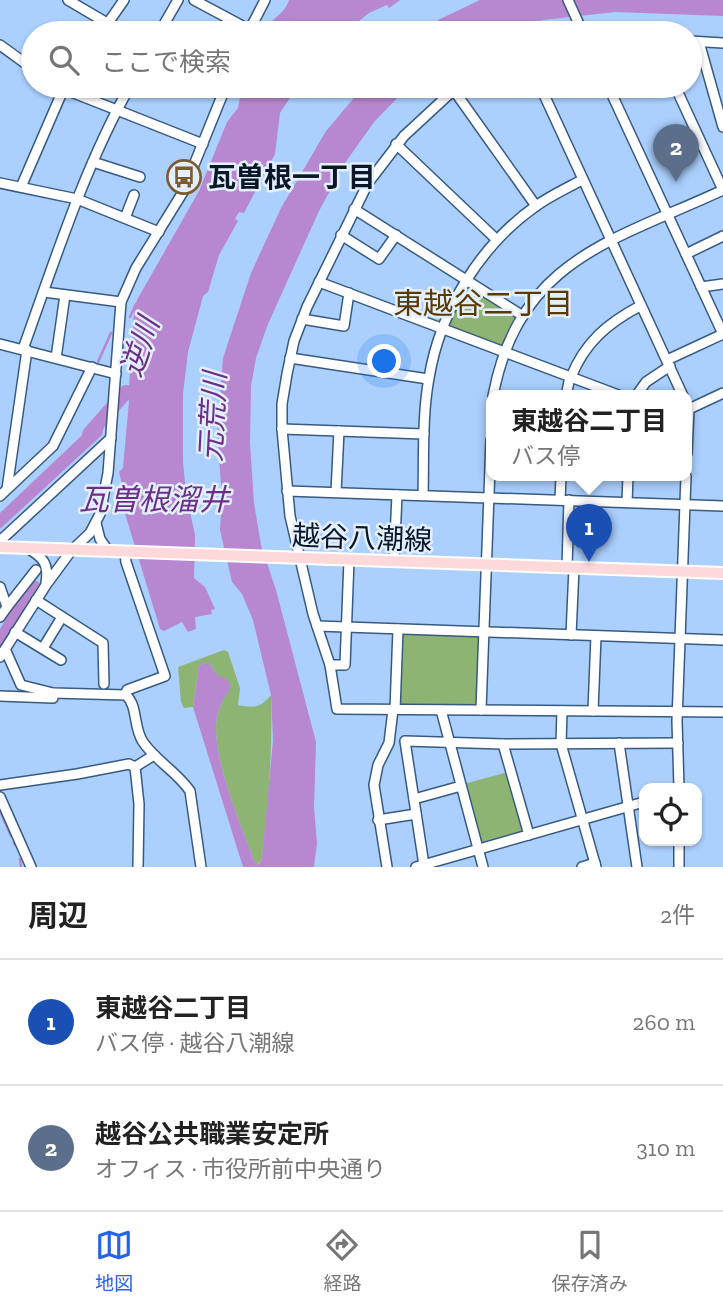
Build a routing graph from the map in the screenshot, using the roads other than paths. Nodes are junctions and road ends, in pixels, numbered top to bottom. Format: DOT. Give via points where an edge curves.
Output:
graph roads {
  1 [pos="68,0"];
  2 [pos="124,0"];
  3 [pos="178,0"];
  4 [pos="194,0"];
  5 [pos="265,0"];
  6 [pos="568,0"];
  7 [pos="231,20"];
  8 [pos="104,21"];
  9 [pos="108,21"];
  10 [pos="166,21"];
  11 [pos="254,21"];
  12 [pos="578,21"];
  13 [pos="702,42"];
  14 [pos="723,43"];
  15 [pos="0,44"];
  16 [pos="21,60"];
  17 [pos="702,65"];
  18 [pos="59,98"];
  19 [pos="86,98"];
  20 [pos="123,98"];
  21 [pos="221,98"];
  22 [pos="444,98"];
  23 [pos="462,98"];
  24 [pos="545,98"];
  25 [pos="614,98"];
  26 [pos="681,98"];
  27 [pos="116,111"];
  28 [pos="723,127"];
  29 [pos="202,144"];
  30 [pos="396,144"];
  31 [pos="93,162"];
  32 [pos="140,177"];
  33 [pos="582,180"];
  34 [pos="0,183"];
  35 [pos="21,187"];
  36 [pos="723,190"];
  37 [pos="134,195"];
  38 [pos="78,199"];
  39 [pos="536,206"];
  40 [pos="354,209"];
  41 [pos="668,215"];
  42 [pos="125,218"];
  43 [pos="159,232"];
  44 [pos="341,235"];
  45 [pos="396,235"];
  46 [pos="723,236"];
  47 [pos="497,240"];
  48 [pos="612,241"];
  49 [pos="686,254"];
  50 [pos="467,280"];
  51 [pos="318,282"];
  52 [pos="723,284"];
  53 [pos="701,287"];
  54 [pos="44,292"];
  55 [pos="349,293"];
  56 [pos="65,295"];
  57 [pos="121,302"];
  58 [pos="640,306"];
  59 [pos="523,316"];
  60 [pos="302,319"];
  61 [pos="442,329"];
  62 [pos="723,334"];
  63 [pos="0,344"];
  64 [pos="25,350"];
  65 [pos="505,352"];
  66 [pos="56,358"];
  67 [pos="290,358"];
  68 [pos="668,363"];
  69 [pos="92,367"];
  70 [pos="116,373"];
  71 [pos="571,377"];
  72 [pos="428,379"];
  73 [pos="496,390"];
  74 [pos="568,390"];
  75 [pos="605,390"];
  76 [pos="640,390"];
  77 [pos="680,390"];
  78 [pos="723,393"];
  79 [pos="692,405"];
  80 [pos="282,429"];
  81 [pos="339,431"];
  82 [pos="424,434"];
  83 [pos="111,438"];
  84 [pos="490,481"];
  85 [pos="562,481"];
  86 [pos="628,481"];
  87 [pos="686,481"];
  88 [pos="287,491"];
  89 [pos="3,492"];
  90 [pos="336,492"];
  91 [pos="397,495"];
  92 [pos="423,495"];
  93 [pos="489,498"];
  94 [pos="565,500"];
  95 [pos="627,502"];
  96 [pos="685,504"];
  97 [pos="723,506"];
  98 [pos="96,523"];
  99 [pos="0,541"];
  100 [pos="0,547"];
  101 [pos="29,549"];
  102 [pos="71,551"];
  103 [pos="110,552"];
  104 [pos="127,553"];
  105 [pos="295,558"];
  106 [pos="349,560"];
  107 [pos="394,561"];
  108 [pos="487,565"];
  109 [pos="571,568"];
  110 [pos="36,570"];
  111 [pos="683,571"];
  112 [pos="723,573"];
  113 [pos="46,585"];
  114 [pos="0,587"];
  115 [pos="36,600"];
  116 [pos="7,607"];
  117 [pos="0,617"];
  118 [pos="62,617"];
  119 [pos="317,626"];
  120 [pos="347,627"];
  121 [pos="397,629"];
  122 [pos="15,632"];
  123 [pos="484,632"];
  124 [pos="571,635"];
  125 [pos="596,636"];
  126 [pos="680,638"];
  127 [pos="723,640"];
  128 [pos="43,648"];
  129 [pos="2,653"];
  130 [pos="61,660"];
  131 [pos="330,665"];
  132 [pos="104,684"];
  133 [pos="70,692"];
  134 [pos="126,695"];
  135 [pos="0,696"];
  136 [pos="394,710"];
  137 [pos="440,710"];
  138 [pos="481,710"];
  139 [pos="562,710"];
  140 [pos="593,711"];
  141 [pos="678,711"];
  142 [pos="723,712"];
  143 [pos="619,743"];
  144 [pos="678,743"];
  145 [pos="449,744"];
  146 [pos="503,744"];
  147 [pos="561,744"];
  148 [pos="154,755"];
  149 [pos="135,767"];
  150 [pos="679,783"];
  151 [pos="0,785"];
  152 [pos="461,786"];
  153 [pos="0,797"];
  154 [pos="414,799"];
  155 [pos="639,804"];
  156 [pos="628,807"];
  157 [pos="416,814"];
  158 [pos="378,820"];
  159 [pos="583,820"];
  160 [pos="529,835"];
  161 [pos="679,846"];
  162 [pos="478,849"];
  163 [pos="596,865"];
  164 [pos="420,866"];
  165 [pos="31,867"];
  166 [pos="138,867"];
  167 [pos="201,867"];
  168 [pos="387,867"];
  169 [pos="483,867"];
  170 [pos="582,867"];
  171 [pos="637,867"];
  172 [pos="679,867"];
  1 -- 8 [label="street"];
  2 -- 9 [label="street"];
  3 -- 10 [label="street"];
  4 -- 7 [label="street"];
  5 -- 11 [label="street"];
  6 -- 12 [label="street"];
  13 -- 14 [label="street"];
  15 -- 16 [label="street"];
  17 -- 28 [label="street"];
  18 -- 35 [label="street"];
  19 -- 27 [label="street"];
  20 -- 27 [label="street"];
  21 -- 29 [label="street"];
  22 -- 30 [label="street"];
  23 -- 39 [label="street"];
  24 -- 33 [label="street"];
  25 -- 41 [label="street"];
  26 -- 36 [label="street"];
  27 -- 29 [label="street"];
  27 -- 31 [label="street"];
  29 -- 43 [label="street" via="183,192"];
  30 -- 40 [label="street"];
  30 -- 47 [label="street"];
  31 -- 32 [label="street"];
  31 -- 38 [label="street"];
  33 -- 39 [label="street"];
  33 -- 48 [label="street"];
  34 -- 35 [label="street"];
  35 -- 38 [label="street"];
  36 -- 41 [label="street"];
  37 -- 42 [label="street"];
  38 -- 42 [label="street"];
  38 -- 54 [label="street"];
  39 -- 47 [label="street"];
  40 -- 44 [label="street"];
  40 -- 45 [label="street"];
  41 -- 48 [label="street"];
  41 -- 49 [label="street"];
  42 -- 43 [label="street"];
  43 -- 57 [label="street"];
  44 -- 45 [label="street" via="379,260"];
  44 -- 51 [label="street"];
  45 -- 50 [label="street"];
  46 -- 49 [label="street"];
  47 -- 50 [label="street"];
  48 -- 58 [label="street"];
  48 -- 59 [label="street" via="566,267"];
  49 -- 53 [label="street"];
  50 -- 59 [label="street"];
  50 -- 61 [label="street"];
  51 -- 55 [label="street"];
  51 -- 60 [label="street"];
  52 -- 53 [label="street"];
  53 -- 62 [label="street"];
  54 -- 56 [label="street"];
  54 -- 64 [label="street"];
  55 -- 60 [label="street" via="344,326"];
  55 -- 61 [label="street"];
  56 -- 57 [label="street"];
  56 -- 66 [label="street"];
  57 -- 70 [label="street"];
  58 -- 68 [label="street"];
  58 -- 71 [label="street" via="597,336"];
  59 -- 65 [label="street"];
  60 -- 67 [label="street"];
  61 -- 65 [label="street"];
  61 -- 72 [label="street"];
  62 -- 68 [label="street"];
  63 -- 64 [label="street"];
  64 -- 66 [label="street"];
  64 -- 89 [label="street"];
  65 -- 71 [label="street"];
  65 -- 73 [label="street"];
  66 -- 69 [label="street"];
  67 -- 72 [label="street"];
  67 -- 80 [label="street"];
  68 -- 76 [label="street"];
  68 -- 77 [label="street"];
  69 -- 70 [label="street"];
  69 -- 89 [label="street" via="54,446"];
  70 -- 83 [label="street"];
  71 -- 74 [label="street"];
  71 -- 75 [label="street"];
  72 -- 82 [label="street"];
  78 -- 79 [label="street"];
  80 -- 81 [label="street"];
  80 -- 88 [label="street"];
  81 -- 82 [label="street"];
  81 -- 90 [label="street"];
  82 -- 92 [label="street"];
  83 -- 98 [label="street" via="105,496"];
  83 -- 99 [label="street"];
  84 -- 93 [label="street"];
  85 -- 94 [label="street"];
  86 -- 95 [label="street"];
  87 -- 96 [label="street"];
  88 -- 90 [label="street"];
  88 -- 105 [label="street"];
  90 -- 91 [label="street"];
  91 -- 92 [label="street"];
  91 -- 107 [label="street"];
  92 -- 93 [label="street"];
  93 -- 94 [label="street"];
  93 -- 108 [label="street"];
  94 -- 95 [label="street"];
  94 -- 109 [label="street"];
  95 -- 96 [label="street"];
  96 -- 97 [label="street"];
  96 -- 111 [label="street"];
  98 -- 102 [label="street"];
  98 -- 103 [label="street"];
  100 -- 101 [label="main road, 越谷八潮線"];
  101 -- 102 [label="main road, 越谷八潮線"];
  101 -- 113 [label="street" via="47,566"];
  102 -- 103 [label="main road, 越谷八潮線"];
  102 -- 113 [label="street"];
  103 -- 104 [label="main road, 越谷八潮線"];
  104 -- 105 [label="main road, 越谷八潮線"];
  104 -- 134 [label="street" via="126,562 165,676 127,690"];
  105 -- 106 [label="main road, 越谷八潮線"];
  105 -- 119 [label="street"];
  106 -- 107 [label="main road, 越谷八潮線"];
  106 -- 120 [label="street"];
  107 -- 108 [label="main road, 越谷八潮線"];
  108 -- 109 [label="main road, 越谷八潮線"];
  108 -- 123 [label="street"];
  109 -- 111 [label="main road, 越谷八潮線"];
  109 -- 124 [label="street"];
  110 -- 116 [label="street"];
  111 -- 112 [label="main road, 越谷八潮線"];
  111 -- 126 [label="street"];
  113 -- 115 [label="street"];
  114 -- 116 [label="street"];
  115 -- 118 [label="street"];
  115 -- 122 [label="street"];
  116 -- 117 [label="street"];
  118 -- 128 [label="street"];
  118 -- 132 [label="street" via="103,643"];
  119 -- 120 [label="street"];
  119 -- 131 [label="street"];
  120 -- 121 [label="street"];
  120 -- 131 [label="street" via="345,665"];
  121 -- 123 [label="street"];
  121 -- 136 [label="street"];
  122 -- 128 [label="street"];
  122 -- 129 [label="street"];
  123 -- 124 [label="street"];
  123 -- 138 [label="street"];
  124 -- 125 [label="street"];
  125 -- 126 [label="street"];
  125 -- 140 [label="street"];
  126 -- 127 [label="street"];
  126 -- 141 [label="street"];
  128 -- 130 [label="street"];
  129 -- 133 [label="street" via="21,685"];
  131 -- 136 [label="street" via="337,709"];
  133 -- 134 [label="street"];
  133 -- 135 [label="street" via="58,698"];
  134 -- 148 [label="street" via="132,702 136,731"];
  136 -- 137 [label="street"];
  136 -- 158 [label="street" via="389,743 375,775"];
  137 -- 138 [label="street"];
  137 -- 145 [label="street"];
  138 -- 139 [label="street"];
  139 -- 140 [label="street"];
  139 -- 147 [label="street"];
  140 -- 141 [label="street"];
  141 -- 142 [label="street"];
  141 -- 144 [label="street"];
  143 -- 144 [label="street"];
  143 -- 147 [label="street"];
  143 -- 156 [label="street"];
  144 -- 150 [label="street"];
  145 -- 146 [label="street"];
  145 -- 152 [label="street"];
  145 -- 154 [label="street" via="405,741"];
  146 -- 147 [label="street"];
  146 -- 160 [label="street"];
  147 -- 159 [label="street"];
  148 -- 149 [label="street"];
  148 -- 167 [label="street" via="190,791"];
  149 -- 151 [label="street" via="129,764"];
  149 -- 166 [label="street"];
  152 -- 154 [label="street"];
  152 -- 162 [label="street"];
  153 -- 165 [label="street"];
  154 -- 157 [label="street"];
  155 -- 156 [label="street"];
  156 -- 159 [label="street"];
  156 -- 171 [label="street"];
  157 -- 158 [label="street"];
  157 -- 164 [label="street"];
  158 -- 168 [label="street"];
  159 -- 160 [label="street"];
  159 -- 163 [label="street"];
  160 -- 162 [label="street"];
  161 -- 172 [label="street"];
  162 -- 164 [label="street"];
  162 -- 169 [label="street"];
  163 -- 170 [label="street"];
}
